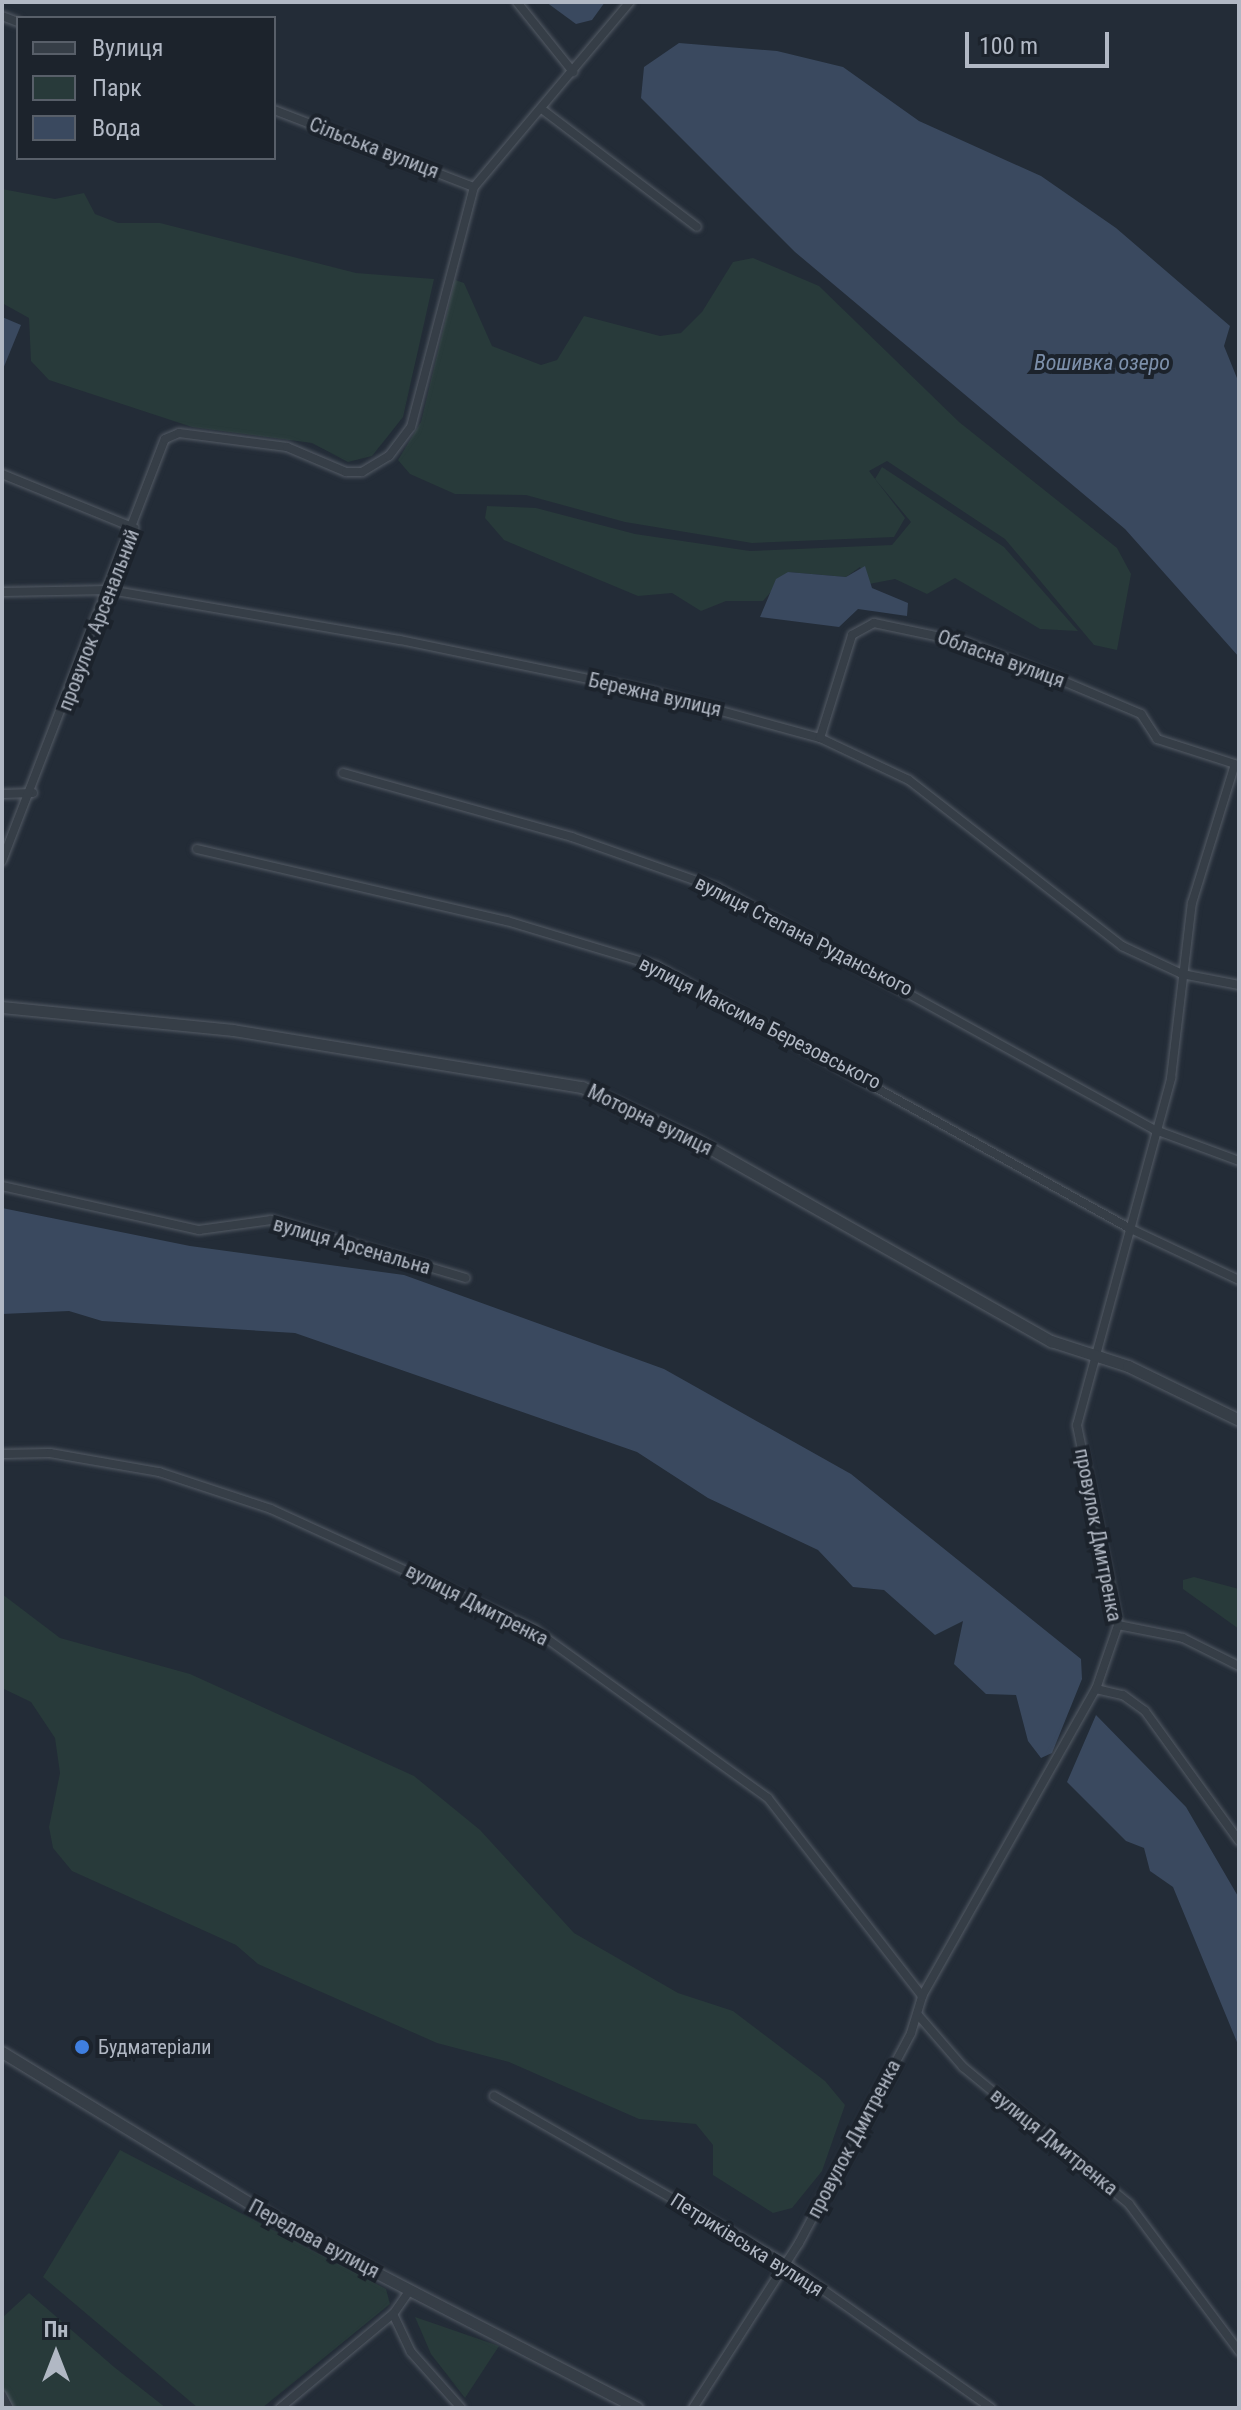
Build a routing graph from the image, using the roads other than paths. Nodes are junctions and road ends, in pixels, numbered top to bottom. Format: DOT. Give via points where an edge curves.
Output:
graph roads {
  1 [pos="517,2"];
  2 [pos="630,2"];
  3 [pos="573,72"];
  4 [pos="543,110"];
  5 [pos="276,111"];
  6 [pos="474,187"];
  7 [pos="697,227"];
  8 [pos="2,474"];
  9 [pos="134,528"];
  10 [pos="110,590"];
  11 [pos="2,592"];
  12 [pos="820,738"];
  13 [pos="1237,765"];
  14 [pos="343,773"];
  15 [pos="33,793"];
  16 [pos="2,794"];
  17 [pos="197,849"];
  18 [pos="2,861"];
  19 [pos="1182,974"];
  20 [pos="1239,985"];
  21 [pos="2,1007"];
  22 [pos="1155,1130"];
  23 [pos="1239,1161"];
  24 [pos="2,1186"];
  25 [pos="1129,1228"];
  26 [pos="466,1278"];
  27 [pos="1239,1280"];
  28 [pos="1094,1356"];
  29 [pos="1239,1420"];
  30 [pos="2,1454"];
  31 [pos="1118,1625"];
  32 [pos="1239,1666"];
  33 [pos="1096,1689"];
  34 [pos="1239,1841"];
  35 [pos="922,1996"];
  36 [pos="918,2015"];
  37 [pos="2,2052"];
  38 [pos="494,2096"];
  39 [pos="785,2263"];
  40 [pos="410,2290"];
  41 [pos="393,2314"];
  42 [pos="1239,2351"];
  43 [pos="2,2395"];
  44 [pos="9,2408"];
  45 [pos="280,2408"];
  46 [pos="461,2408"];
  47 [pos="637,2408"];
  48 [pos="693,2408"];
  49 [pos="991,2408"];
  1 -- 3 [label="street"];
  2 -- 3 [label="street"];
  3 -- 4 [label="street"];
  4 -- 6 [label="street"];
  4 -- 7 [label="street"];
  5 -- 6 [label="street, Сільська вулиця"];
  6 -- 9 [label="street, провулок Арсенальний" via="411,427 389,456 362,472 346,472 287,447 179,433 161,445"];
  8 -- 9 [label="street"];
  9 -- 10 [label="street, провулок Арсенальний"];
  10 -- 11 [label="street, Бережна вулиця"];
  10 -- 12 [label="street, Бережна вулиця" via="655,693"];
  10 -- 15 [label="street, провулок Арсенальний"];
  12 -- 13 [label="street, Обласна вулиця" via="852,635 874,623 964,642 1141,714 1157,739"];
  12 -- 19 [label="street, Бережна вулиця" via="909,780 1122,946"];
  13 -- 19 [label="street, провулок Дмитренка" via="1209,832"];
  14 -- 22 [label="street, вулиця Степана Руданського" via="572,837 717,888"];
  15 -- 16 [label="street"];
  15 -- 18 [label="street, провулок Арсенальний"];
  17 -- 25 [label="street, вулиця Максима Березовського" via="492,917 656,966"];
  19 -- 20 [label="street, Бережна вулиця"];
  19 -- 22 [label="street, провулок Дмитренка" via="1175,1061"];
  21 -- 28 [label="street, Моторна вулиця" via="233,1030 582,1087 697,1141 1016,1323"];
  22 -- 23 [label="street, вулиця Степана Руданського"];
  22 -- 25 [label="street, провулок Дмитренка"];
  24 -- 26 [label="street, вулиця Арсенальна" via="199,1230 271,1220"];
  25 -- 27 [label="street, вулиця Максима Березовського"];
  25 -- 28 [label="street, провулок Дмитренка"];
  28 -- 29 [label="street, Моторна вулиця"];
  28 -- 31 [label="street, провулок Дмитренка" via="1077,1425"];
  30 -- 35 [label="street, вулиця Дмитренка" via="50,1453 159,1472 243,1500 535,1630 768,1798"];
  31 -- 32 [label="street" via="1183,1638"];
  31 -- 33 [label="street, провулок Дмитренка"];
  33 -- 34 [label="street" via="1123,1695 1145,1711"];
  33 -- 35 [label="street, провулок Дмитренка"];
  35 -- 36 [label="street, провулок Дмитренка"];
  36 -- 39 [label="street, провулок Дмитренка"];
  36 -- 42 [label="street, вулиця Дмитренка" via="963,2067 1129,2204"];
  37 -- 40 [label="street, Передова вулиця" via="152,2149"];
  38 -- 39 [label="street, Петриківська вулиця"];
  39 -- 48 [label="street, провулок Дмитренка"];
  39 -- 49 [label="street, Петриківська вулиця"];
  40 -- 41 [label="street"];
  40 -- 47 [label="street, Передова вулиця"];
  41 -- 45 [label="street"];
  41 -- 46 [label="street" via="411,2352"];
  43 -- 44 [label="street"];
}
